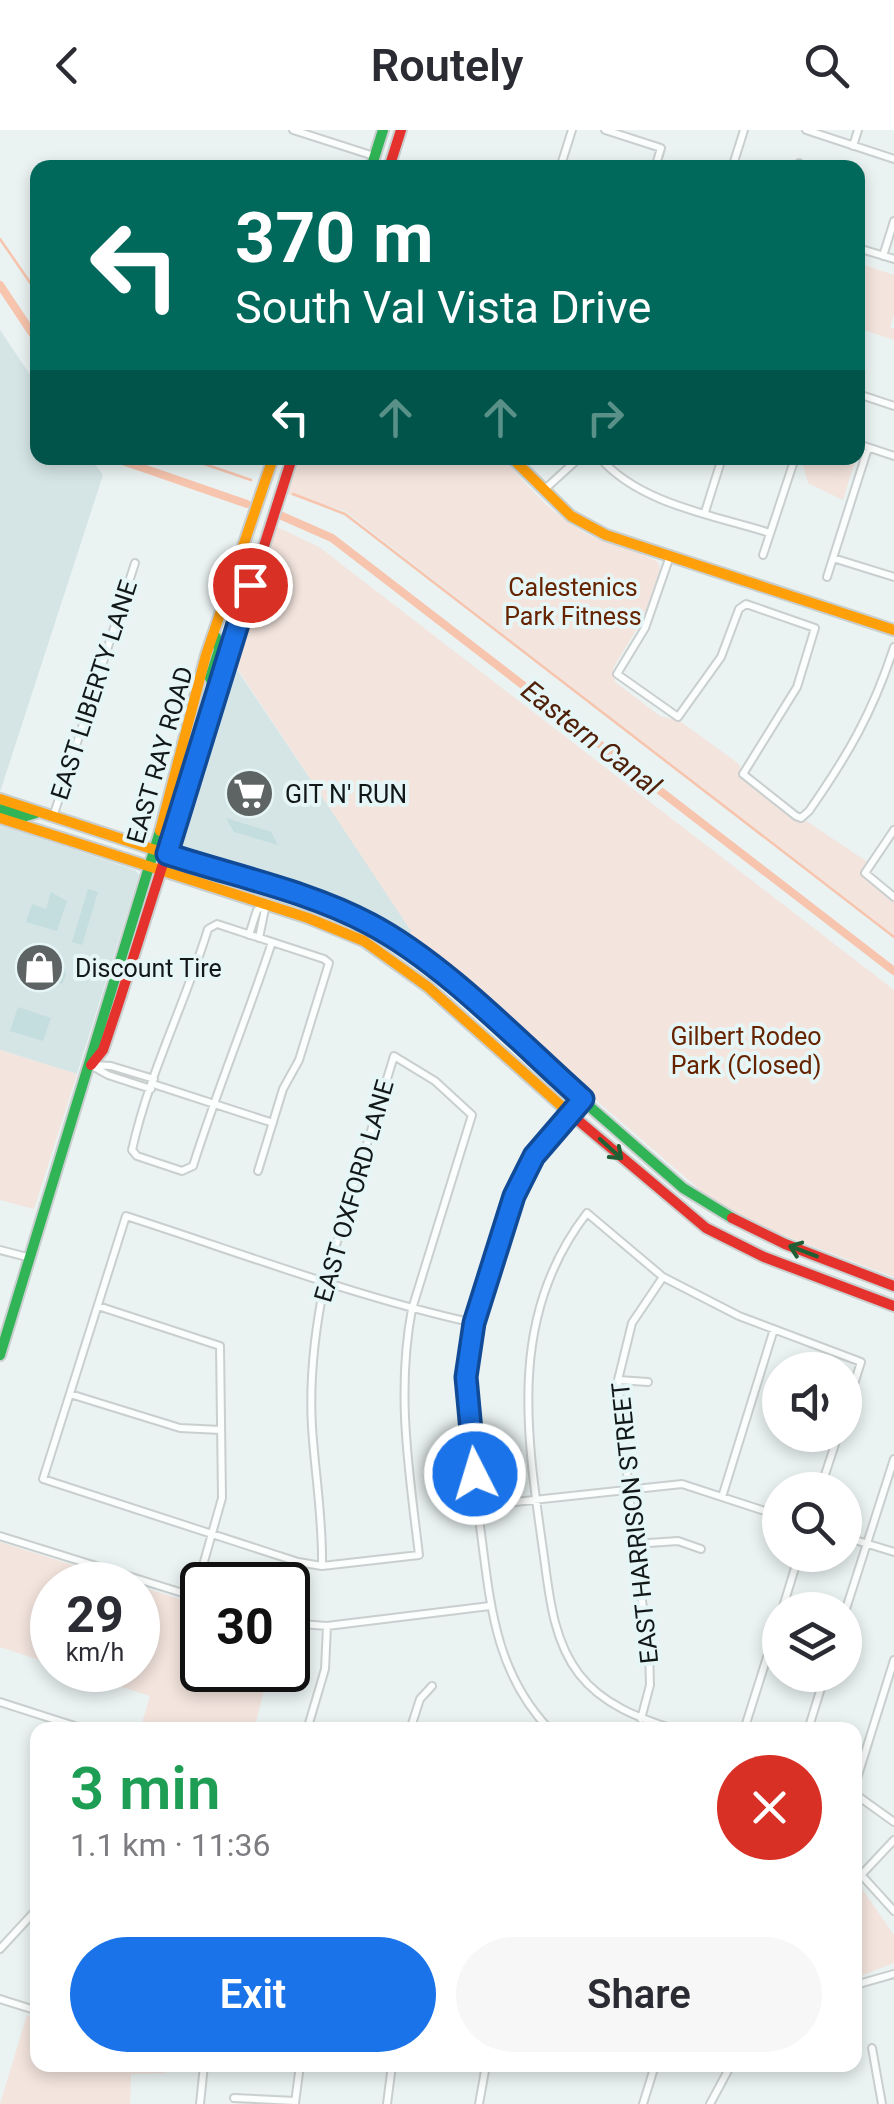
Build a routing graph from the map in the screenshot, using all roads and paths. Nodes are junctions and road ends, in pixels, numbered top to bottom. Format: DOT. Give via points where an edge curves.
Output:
graph roads {
  1 [pos="293,130"];
  2 [pos="383,130"];
  3 [pos="401,130"];
  4 [pos="572,130"];
  5 [pos="606,130"];
  6 [pos="744,130"];
  7 [pos="806,130"];
  8 [pos="858,130"];
  9 [pos="853,146"];
  10 [pos="894,159"];
  11 [pos="364,160"];
  12 [pos="375,160"];
  13 [pos="392,160"];
  14 [pos="563,160"];
  15 [pos="657,160"];
  16 [pos="735,160"];
  17 [pos="894,221"];
  18 [pos="865,250"];
  19 [pos="883,256"];
  20 [pos="894,260"];
  21 [pos="865,396"];
  22 [pos="894,406"];
  23 [pos="865,447"];
  24 [pos="868,448"];
  25 [pos="894,456"];
  26 [pos="865,457"];
  27 [pos="271,465"];
  28 [pos="290,465"];
  29 [pos="519,465"];
  30 [pos="571,465"];
  31 [pos="606,465"];
  32 [pos="720,465"];
  33 [pos="794,465"];
  34 [pos="863,465"];
  35 [pos="543,491"];
  36 [pos="704,512"];
  37 [pos="770,533"];
  38 [pos="762,555"];
  39 [pos="670,556"];
  40 [pos="833,558"];
  41 [pos="135,564"];
  42 [pos="827,577"];
  43 [pos="894,577"];
  44 [pos="894,630"];
  45 [pos="216,634"];
  46 [pos="894,647"];
  47 [pos="217,690"];
  48 [pos="0,799"];
  49 [pos="0,809"];
  50 [pos="38,812"];
  51 [pos="53,817"];
  52 [pos="0,818"];
  53 [pos="894,830"];
  54 [pos="154,850"];
  55 [pos="167,854"];
  56 [pos="156,867"];
  57 [pos="271,887"];
  58 [pos="894,897"];
  59 [pos="266,904"];
  60 [pos="249,935"];
  61 [pos="259,938"];
  62 [pos="272,942"];
  63 [pos="444,977"];
  64 [pos="433,991"];
  65 [pos="92,1065"];
  66 [pos="153,1084"];
  67 [pos="583,1099"];
  68 [pos="213,1104"];
  69 [pos="571,1112"];
  70 [pos="272,1123"];
  71 [pos="258,1171"];
  72 [pos="0,1250"];
  73 [pos="30,1258"];
  74 [pos="663,1277"];
  75 [pos="326,1280"];
  76 [pos="894,1286"];
  77 [pos="98,1306"];
  78 [pos="894,1306"];
  79 [pos="412,1309"];
  80 [pos="474,1323"];
  81 [pos="774,1329"];
  82 [pos="835,1352"];
  83 [pos="0,1355"];
  84 [pos="618,1380"];
  85 [pos="648,1382"];
  86 [pos="70,1394"];
  87 [pos="222,1430"];
  88 [pos="894,1459"];
  89 [pos="628,1489"];
  90 [pos="722,1497"];
  91 [pos="536,1501"];
  92 [pos="478,1506"];
  93 [pos="762,1510"];
  94 [pos="214,1535"];
  95 [pos="0,1536"];
  96 [pos="862,1543"];
  97 [pos="634,1544"];
  98 [pos="866,1544"];
  99 [pos="702,1549"];
  100 [pos="894,1552"];
  101 [pos="207,1562"];
  102 [pos="322,1566"];
  103 [pos="180,1592"];
  104 [pos="851,1592"];
  105 [pos="490,1606"];
  106 [pos="310,1625"];
  107 [pos="327,1626"];
  108 [pos="894,1660"];
  109 [pos="762,1673"];
  110 [pos="432,1686"];
  111 [pos="820,1692"];
  112 [pos="0,1702"];
  113 [pos="641,1719"];
  114 [pos="62,1722"];
  115 [pos="309,1722"];
  116 [pos="412,1722"];
  117 [pos="542,1722"];
  118 [pos="651,1722"];
  119 [pos="747,1722"];
  120 [pos="810,1722"];
  121 [pos="862,1763"];
  122 [pos="862,1799"];
  123 [pos="894,1822"];
  124 [pos="894,1840"];
  125 [pos="862,1868"];
  126 [pos="862,1874"];
  127 [pos="894,1910"];
  128 [pos="30,1917"];
  129 [pos="0,1949"];
  130 [pos="894,1974"];
  131 [pos="862,1983"];
  132 [pos="0,1999"];
  133 [pos="30,2008"];
  134 [pos="872,2048"];
  135 [pos="202,2072"];
  136 [pos="299,2072"];
  137 [pos="391,2072"];
  138 [pos="485,2072"];
  139 [pos="654,2072"];
  140 [pos="727,2072"];
  141 [pos="234,2098"];
  142 [pos="295,2102"];
  143 [pos="200,2104"];
  144 [pos="387,2104"];
  145 [pos="480,2104"];
  146 [pos="643,2104"];
  147 [pos="710,2104"];
  148 [pos="882,2104"];
  1 -- 11 [label="street"];
  2 -- 12 [label="main road"];
  3 -- 13 [label="main road"];
  4 -- 14 [label="street"];
  5 -- 15 [label="street" via="661,148"];
  6 -- 16 [label="street"];
  7 -- 9 [label="street"];
  8 -- 9 [label="street"];
  9 -- 10 [label="street"];
  17 -- 19 [label="street"];
  18 -- 19 [label="street"];
  19 -- 20 [label="street"];
  21 -- 22 [label="street"];
  23 -- 24 [label="street"];
  24 -- 25 [label="street"];
  24 -- 26 [label="street"];
  27 -- 45 [label="main road, EAST RAY ROAD"];
  28 -- 47 [label="main road, EAST RAY ROAD"];
  29 -- 35 [label="main road"];
  30 -- 35 [label="street"];
  31 -- 36 [label="street" via="640,490"];
  32 -- 36 [label="street"];
  33 -- 37 [label="street"];
  34 -- 40 [label="street"];
  35 -- 39 [label="main road" via="585,524"];
  36 -- 37 [label="street"];
  37 -- 38 [label="street"];
  39 -- 44 [label="main road"];
  39 -- 46 [label="street" via="645,628 617,674 678,718 746,604 814,628 797,688 743,774 801,818 858,738"];
  40 -- 42 [label="street"];
  40 -- 43 [label="street"];
  41 -- 51 [label="street, EAST LIBERTY LANE"];
  45 -- 47 [label="main road" via="210,680"];
  45 -- 54 [label="main road, EAST RAY ROAD"];
  47 -- 55 [label="main road, EAST RAY ROAD"];
  48 -- 50 [label="main road"];
  49 -- 50 [label="main road"];
  50 -- 51 [label="main road"];
  51 -- 54 [label="main road"];
  52 -- 56 [label="main road"];
  53 -- 58 [label="street" via="865,872"];
  54 -- 55 [label="main road"];
  54 -- 56 [label="main road, EAST RAY ROAD"];
  55 -- 56 [label="main road, EAST RAY ROAD"];
  55 -- 57 [label="main road"];
  56 -- 59 [label="main road"];
  56 -- 65 [label="main road, EAST RAY ROAD"];
  57 -- 59 [label="main road"];
  57 -- 63 [label="main road" via="372,924"];
  59 -- 60 [label="street" via="257,910"];
  59 -- 61 [label="street"];
  59 -- 64 [label="main road" via="364,941"];
  60 -- 61 [label="street"];
  60 -- 66 [label="street" via="211,926"];
  61 -- 62 [label="street"];
  62 -- 68 [label="street"];
  62 -- 70 [label="street" via="329,963 300,1060"];
  63 -- 64 [label="main road"];
  63 -- 67 [label="main road"];
  64 -- 69 [label="main road"];
  65 -- 66 [label="street"];
  65 -- 73 [label="main road, EAST RAY ROAD"];
  66 -- 68 [label="street"];
  66 -- 68 [label="street" via="134,1153 182,1171 190,1169"];
  67 -- 69 [label="street"];
  76 -- 67 [label="main road, one-way" via="740,1226 683,1188"];
  68 -- 70 [label="street"];
  69 -- 78 [label="main road, one-way" via="706,1228"];
  69 -- 80 [label="street" via="534,1156 514,1196"];
  70 -- 71 [label="street"];
  72 -- 73 [label="street"];
  73 -- 83 [label="main road, EAST RAY ROAD"];
  74 -- 81 [label="street"];
  74 -- 84 [label="street, EAST HARRISON STREET" via="632,1323"];
  74 -- 91 [label="street" via="587,1213 556,1262 530,1351 526,1412"];
  75 -- 77 [label="street" via="126,1216"];
  75 -- 79 [label="street"];
  75 -- 79 [label="street, EAST OXFORD LANE" via="394,1056 435,1081 472,1116"];
  75 -- 102 [label="street, EAST OXFORD LANE" via="312,1361"];
  77 -- 86 [label="street"];
  77 -- 87 [label="street" via="220,1346"];
  79 -- 80 [label="street"];
  79 -- 102 [label="street" via="402,1382 420,1554"];
  80 -- 92 [label="street" via="466,1377"];
  81 -- 82 [label="street"];
  81 -- 90 [label="street"];
  84 -- 85 [label="street"];
  84 -- 89 [label="street, EAST HARRISON STREET"];
  86 -- 87 [label="street" via="180,1428"];
  86 -- 94 [label="street" via="43,1480"];
  87 -- 94 [label="street" via="222,1498"];
  88 -- 98 [label="street"];
  89 -- 90 [label="street" via="682,1484"];
  89 -- 91 [label="street"];
  89 -- 97 [label="street, EAST HARRISON STREET"];
  90 -- 93 [label="street"];
  91 -- 92 [label="street"];
  91 -- 113 [label="street" via="553,1618 566,1654 597,1694"];
  92 -- 105 [label="street"];
  94 -- 101 [label="street"];
  94 -- 102 [label="street"];
  95 -- 103 [label="street"];
  96 -- 98 [label="street"];
  97 -- 99 [label="street" via="678,1541"];
  97 -- 113 [label="street, EAST HARRISON STREET" via="649,1650"];
  98 -- 100 [label="street"];
  98 -- 104 [label="street"];
  105 -- 107 [label="street"];
  105 -- 117 [label="street" via="509,1673"];
  106 -- 107 [label="street"];
  107 -- 115 [label="street" via="325,1670"];
  108 -- 121 [label="street"];
  109 -- 119 [label="street"];
  110 -- 116 [label="street"];
  111 -- 120 [label="street"];
  112 -- 114 [label="street"];
  113 -- 118 [label="street"];
  122 -- 123 [label="street"];
  124 -- 125 [label="street"];
  126 -- 127 [label="street"];
  128 -- 129 [label="street"];
  130 -- 131 [label="street"];
  132 -- 133 [label="street"];
  134 -- 148 [label="street"];
  135 -- 143 [label="street"];
  136 -- 142 [label="street"];
  137 -- 144 [label="street"];
  138 -- 145 [label="street"];
  139 -- 146 [label="street"];
  140 -- 147 [label="street"];
  141 -- 142 [label="street"];
}
